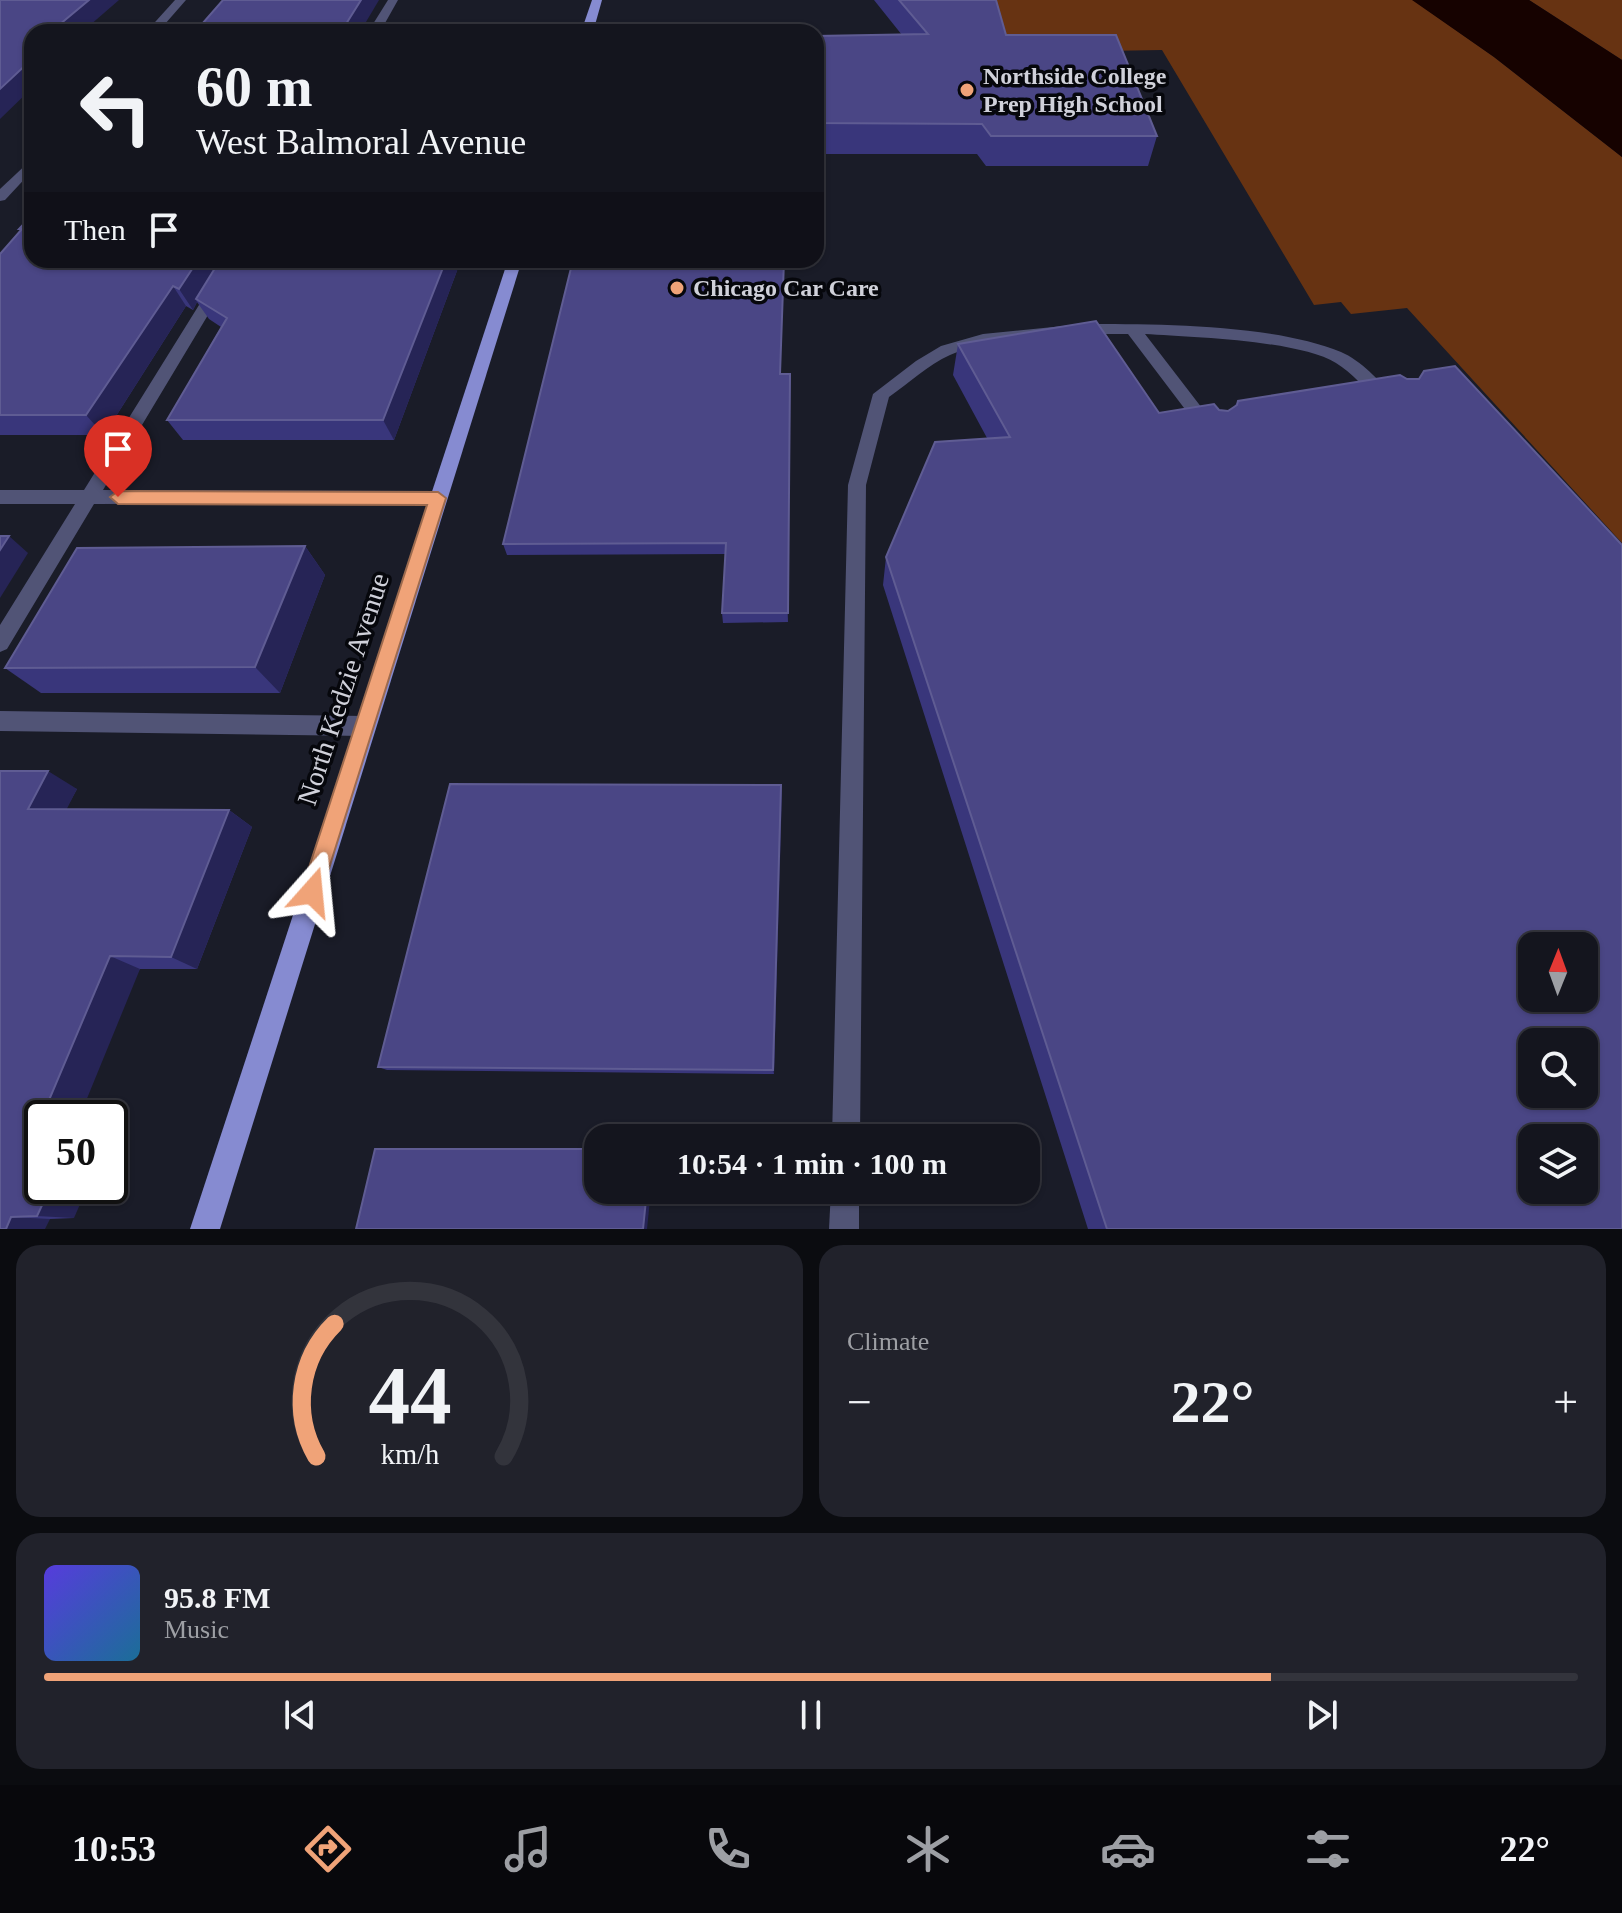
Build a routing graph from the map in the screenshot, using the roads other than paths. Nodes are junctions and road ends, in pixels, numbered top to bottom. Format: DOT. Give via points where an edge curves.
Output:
graph roads {
  1 [pos="181,0"];
  2 [pos="393,0"];
  3 [pos="597,0"];
  4 [pos="159,24"];
  5 [pos="379,24"];
  6 [pos="590,24"];
  7 [pos="24,172"];
  8 [pos="0,197"];
  9 [pos="229,268"];
  10 [pos="512,268"];
  11 [pos="1134,331"];
  12 [pos="1392,403"];
  13 [pos="1211,433"];
  14 [pos="0,497"];
  15 [pos="89,497"];
  16 [pos="438,498"];
  17 [pos="0,643"];
  18 [pos="0,721"];
  19 [pos="365,726"];
  20 [pos="846,1124"];
  21 [pos="845,1204"];
  22 [pos="205,1229"];
  23 [pos="844,1229"];
  1 -- 4 [label="street"];
  2 -- 5 [label="street"];
  3 -- 6 [label="main road"];
  7 -- 8 [label="street"];
  9 -- 15 [label="street"];
  10 -- 16 [label="main road, North Kedzie Avenue"];
  11 -- 12 [label="street" via="1260,339 1336,356"];
  11 -- 13 [label="street"];
  11 -- 20 [label="street" via="1012,332 946,350 881,394 857,485"];
  14 -- 15 [label="street"];
  15 -- 16 [label="street"];
  15 -- 17 [label="street"];
  16 -- 19 [label="main road, North Kedzie Avenue"];
  18 -- 19 [label="street"];
  19 -- 22 [label="main road, North Kedzie Avenue"];
  21 -- 23 [label="street"];
}
